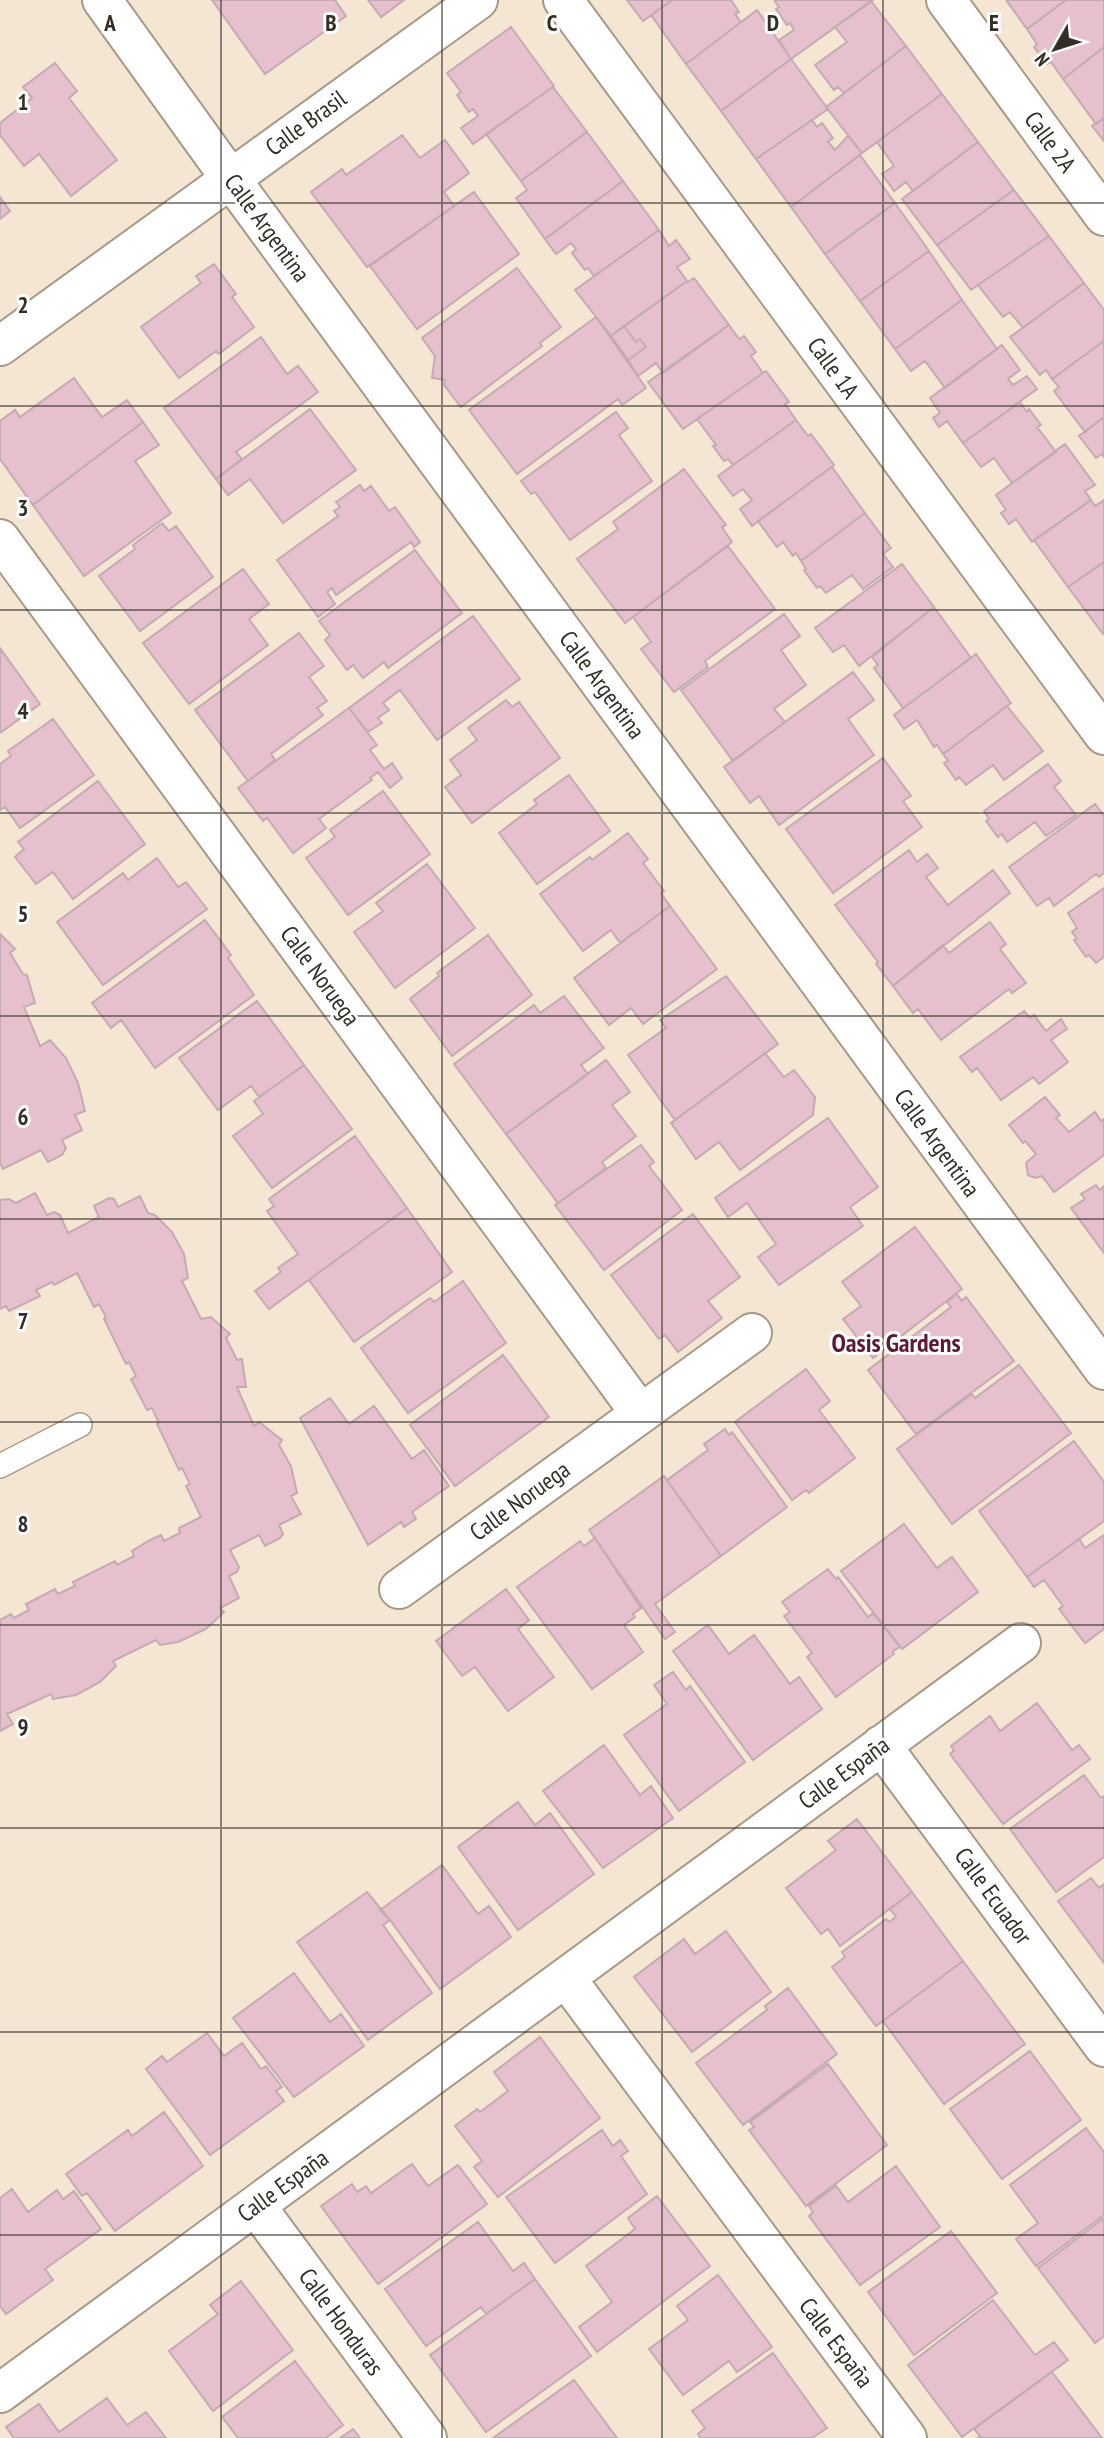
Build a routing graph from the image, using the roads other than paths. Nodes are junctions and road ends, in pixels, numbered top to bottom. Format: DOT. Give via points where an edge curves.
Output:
graph roads {
  1 [pos="102,0"];
  2 [pos="478,0"];
  3 [pos="563,0"];
  4 [pos="946,0"];
  5 [pos="230,178"];
  6 [pos="1104,216"];
  7 [pos="0,346"];
  8 [pos="0,539"];
  9 [pos="1104,735"];
  10 [pos="752,1333"];
  11 [pos="1104,1370"];
  12 [pos="640,1413"];
  13 [pos="80,1425"];
  14 [pos="0,1466"];
  15 [pos="399,1589"];
  16 [pos="1021,1643"];
  17 [pos="881,1745"];
  18 [pos="566,1978"];
  19 [pos="1104,2047"];
  20 [pos="256,2206"];
  21 [pos="0,2393"];
  22 [pos="427,2438"];
  23 [pos="907,2438"];
  1 -- 5 [label="street, Calle Argentina"];
  2 -- 5 [label="street, Calle Brasil"];
  3 -- 9 [label="street, Calle 1A"];
  4 -- 6 [label="street, Calle 2A"];
  5 -- 7 [label="street, Calle Brasil"];
  5 -- 11 [label="street, Calle Argentina"];
  8 -- 12 [label="street, Calle Noruega"];
  10 -- 12 [label="street, Calle Noruega"];
  12 -- 15 [label="street, Calle Noruega"];
  13 -- 14 [label="lane"];
  16 -- 17 [label="street, Calle España"];
  17 -- 18 [label="street, Calle España"];
  17 -- 19 [label="street, Calle Ecuador"];
  18 -- 20 [label="street, Calle España"];
  18 -- 23 [label="street, Calle España"];
  20 -- 21 [label="street, Calle España"];
  20 -- 22 [label="street, Calle Honduras"];
}
